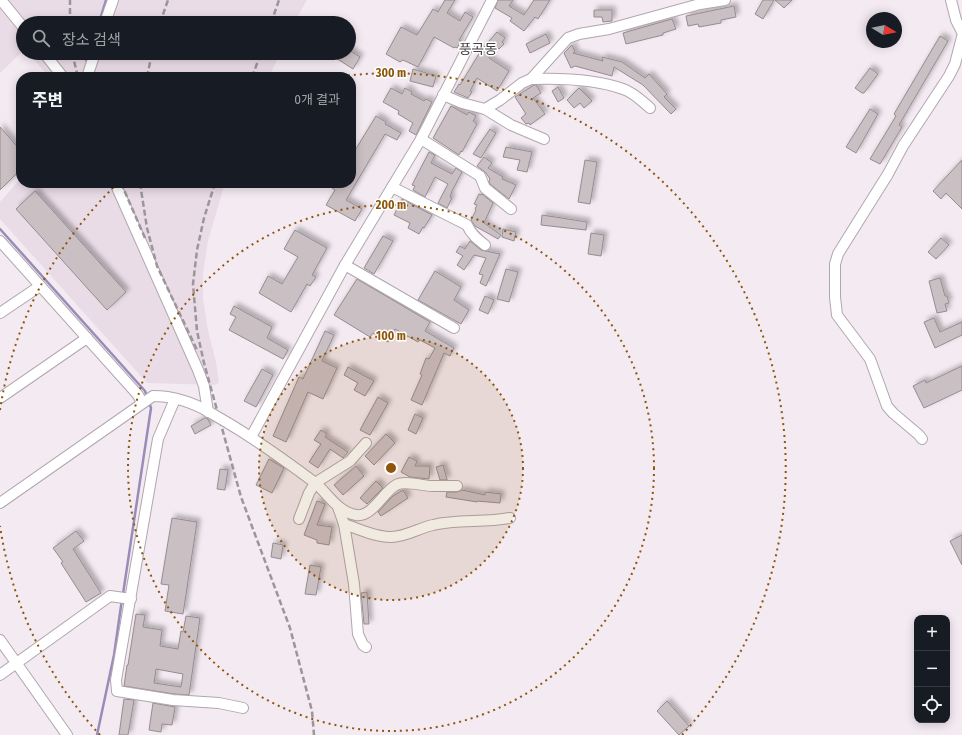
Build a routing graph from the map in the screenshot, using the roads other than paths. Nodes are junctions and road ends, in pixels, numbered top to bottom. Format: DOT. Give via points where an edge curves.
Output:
graph roads {
  1 [pos="0,0"];
  2 [pos="113,0"];
  3 [pos="492,0"];
  4 [pos="725,0"];
  5 [pos="951,0"];
  6 [pos="107,16"];
  7 [pos="16,19"];
  8 [pos="962,32"];
  9 [pos="962,37"];
  10 [pos="50,60"];
  11 [pos="93,60"];
  12 [pos="59,72"];
  13 [pos="89,72"];
  14 [pos="531,78"];
  15 [pos="443,95"];
  16 [pos="650,108"];
  17 [pos="485,109"];
  18 [pos="421,139"];
  19 [pos="544,139"];
  20 [pos="392,187"];
  21 [pos="117,188"];
  22 [pos="510,209"];
  23 [pos="0,241"];
  24 [pos="485,245"];
  25 [pos="345,265"];
  26 [pos="40,286"];
  27 [pos="0,313"];
  28 [pos="454,328"];
  29 [pos="87,338"];
  30 [pos="0,398"];
  31 [pos="175,399"];
  32 [pos="147,400"];
  33 [pos="210,412"];
  34 [pos="251,437"];
  35 [pos="922,439"];
  36 [pos="366,443"];
  37 [pos="315,483"];
  38 [pos="457,486"];
  39 [pos="0,503"];
  40 [pos="338,508"];
  41 [pos="510,518"];
  42 [pos="299,519"];
  43 [pos="344,524"];
  44 [pos="126,599"];
  45 [pos="0,640"];
  46 [pos="366,647"];
  47 [pos="16,663"];
  48 [pos="0,675"];
  49 [pos="243,708"];
  50 [pos="67,735"];
  1 -- 7 [label="street"];
  2 -- 6 [label="street"];
  3 -- 15 [label="street"];
  4 -- 14 [label="street" via="568,38"];
  5 -- 8 [label="street"];
  9 -- 35 [label="street" via="949,76 903,146 838,254 835,264 837,315 870,359 887,406"];
  10 -- 12 [label="street"];
  11 -- 13 [label="street"];
  14 -- 16 [label="street" via="559,78 617,87 635,95"];
  14 -- 17 [label="street"];
  15 -- 17 [label="street"];
  15 -- 18 [label="street"];
  17 -- 19 [label="street" via="511,125"];
  18 -- 20 [label="street"];
  18 -- 22 [label="street" via="480,176 485,188"];
  20 -- 24 [label="street" via="467,225 470,232"];
  20 -- 25 [label="street"];
  21 -- 33 [label="street" via="198,370"];
  23 -- 26 [label="street"];
  25 -- 28 [label="street"];
  25 -- 34 [label="street"];
  26 -- 27 [label="street"];
  26 -- 29 [label="street"];
  29 -- 30 [label="street"];
  29 -- 32 [label="street" via="138,395"];
  31 -- 32 [label="street" via="161,396"];
  31 -- 33 [label="street"];
  31 -- 44 [label="street" via="158,439"];
  32 -- 39 [label="street"];
  33 -- 34 [label="street, bridge"];
  34 -- 37 [label="street"];
  36 -- 37 [label="street" via="350,461"];
  37 -- 40 [label="street"];
  37 -- 42 [label="street"];
  38 -- 40 [label="street" via="400,483 364,514 356,515"];
  40 -- 43 [label="street"];
  41 -- 43 [label="street" via="433,525 393,537 378,536"];
  43 -- 46 [label="street" via="354,584 358,634"];
  44 -- 47 [label="street" via="110,596"];
  44 -- 49 [label="street" via="116,680 117,691"];
  45 -- 47 [label="street"];
  47 -- 48 [label="street"];
  47 -- 50 [label="street"];
}
